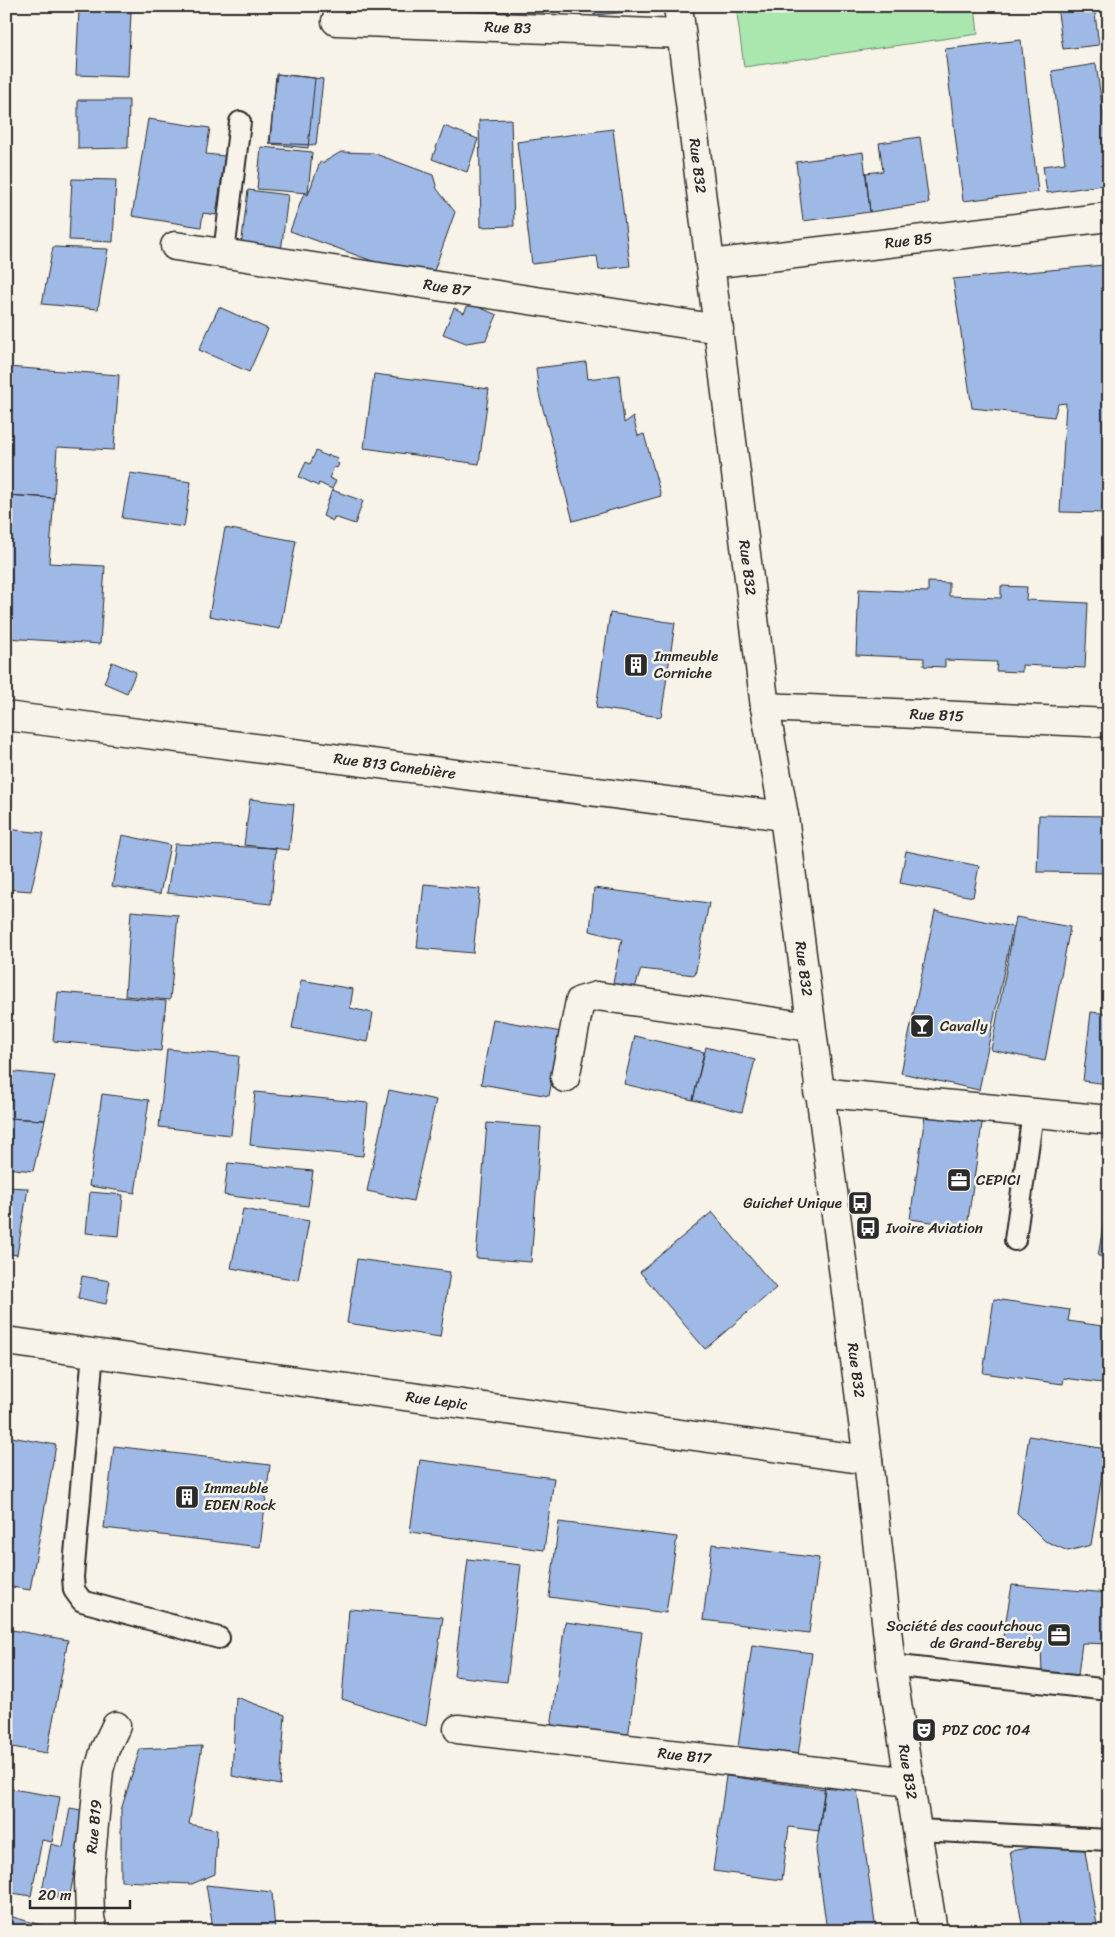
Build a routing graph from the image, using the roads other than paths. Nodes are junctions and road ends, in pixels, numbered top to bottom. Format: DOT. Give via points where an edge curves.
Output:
graph roads {
  1 [pos="678,6"];
  2 [pos="336,21"];
  3 [pos="681,34"];
  4 [pos="240,122"];
  5 [pos="1109,217"];
  6 [pos="175,246"];
  7 [pos="224,254"];
  8 [pos="710,264"];
  9 [pos="719,329"];
  10 [pos="765,707"];
  11 [pos="6,716"];
  12 [pos="1109,723"];
  13 [pos="784,816"];
  14 [pos="810,1027"];
  15 [pos="565,1078"];
  16 [pos="818,1092"];
  17 [pos="1033,1113"];
  18 [pos="1109,1120"];
  19 [pos="1015,1240"];
  20 [pos="6,1341"];
  21 [pos="93,1352"];
  22 [pos="868,1460"];
  23 [pos="218,1638"];
  24 [pos="891,1665"];
  25 [pos="1109,1690"];
  26 [pos="116,1726"];
  27 [pos="458,1729"];
  28 [pos="910,1782"];
  29 [pos="918,1830"];
  30 [pos="1109,1840"];
  31 [pos="93,1931"];
  32 [pos="933,1931"];
  1 -- 3 [label="street, Rue B32"];
  2 -- 3 [label="street, Rue B3"];
  3 -- 8 [label="street, Rue B32"];
  4 -- 7 [label="lane"];
  5 -- 8 [label="street, Rue B5"];
  6 -- 7 [label="street, Rue B7"];
  7 -- 9 [label="street, Rue B7"];
  8 -- 9 [label="street, Rue B32"];
  9 -- 10 [label="street, Rue B32"];
  10 -- 12 [label="street, Rue B15"];
  10 -- 13 [label="street, Rue B32"];
  11 -- 13 [label="street, Rue B13 Canebière"];
  13 -- 14 [label="street, Rue B32"];
  14 -- 15 [label="street" via="597,996 580,1000"];
  14 -- 16 [label="street, Rue B32"];
  16 -- 17 [label="street"];
  16 -- 22 [label="street, Rue B32"];
  17 -- 18 [label="street"];
  17 -- 19 [label="lane"];
  20 -- 21 [label="street, Rue Lepic"];
  21 -- 22 [label="street, Rue Lepic"];
  21 -- 23 [label="lane" via="74,1590 82,1601"];
  22 -- 24 [label="street, Rue B32"];
  24 -- 25 [label="lane"];
  24 -- 28 [label="street, Rue B32"];
  26 -- 31 [label="street, Rue B19" via="99,1770 89,1879"];
  27 -- 28 [label="street, Rue B17"];
  28 -- 29 [label="street, Rue B32"];
  29 -- 30 [label="lane"];
  29 -- 32 [label="street, Rue B32"];
}
